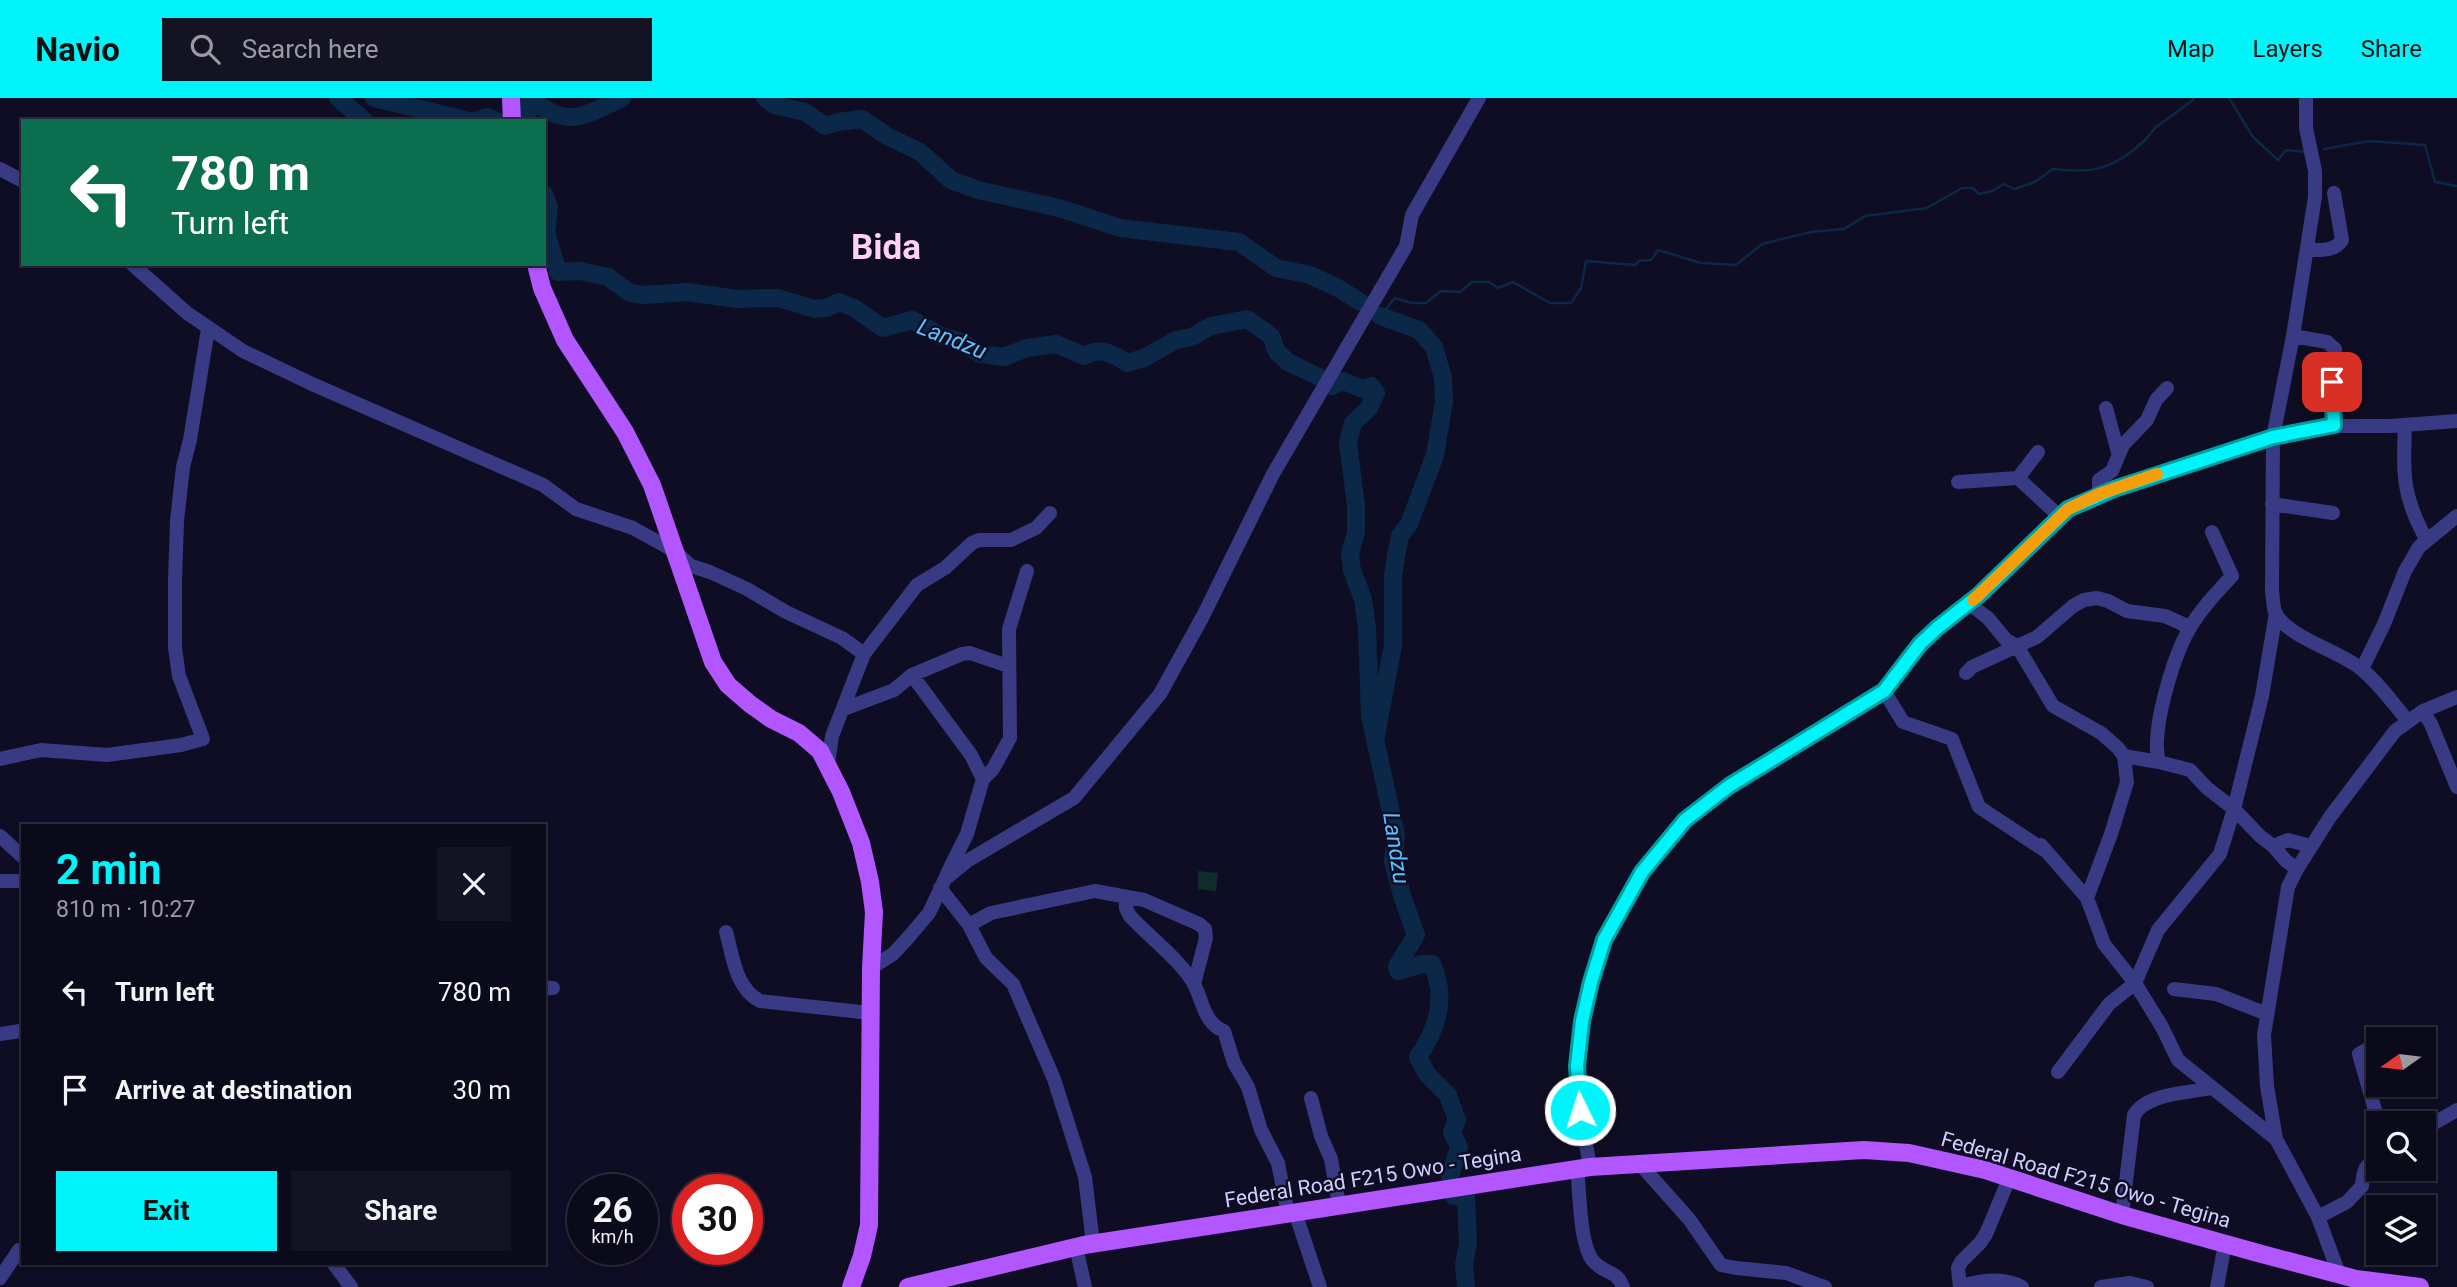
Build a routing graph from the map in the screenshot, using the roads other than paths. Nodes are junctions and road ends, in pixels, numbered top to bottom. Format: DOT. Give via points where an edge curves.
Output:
graph roads {
  1 [pos="510,98"];
  2 [pos="1479,98"];
  3 [pos="2306,98"];
  4 [pos="512,119"];
  5 [pos="0,170"];
  6 [pos="21,180"];
  7 [pos="2334,192"];
  8 [pos="2307,250"];
  9 [pos="134,266"];
  10 [pos="536,266"];
  11 [pos="208,329"];
  12 [pos="2292,335"];
  13 [pos="2168,388"];
  14 [pos="2106,408"];
  15 [pos="2457,421"];
  16 [pos="2334,425"];
  17 [pos="2405,425"];
  18 [pos="2273,437"];
  19 [pos="2038,452"];
  20 [pos="2118,452"];
  21 [pos="2018,478"];
  22 [pos="1958,482"];
  23 [pos="2099,494"];
  24 [pos="2272,504"];
  25 [pos="1050,513"];
  26 [pos="2333,513"];
  27 [pos="2059,516"];
  28 [pos="2457,516"];
  29 [pos="2212,532"];
  30 [pos="2426,539"];
  31 [pos="676,552"];
  32 [pos="1027,571"];
  33 [pos="1968,603"];
  34 [pos="2276,613"];
  35 [pos="2188,632"];
  36 [pos="2017,646"];
  37 [pos="864,654"];
  38 [pos="1008,666"];
  39 [pos="2362,669"];
  40 [pos="1966,673"];
  41 [pos="912,675"];
  42 [pos="1884,691"];
  43 [pos="2457,697"];
  44 [pos="844,709"];
  45 [pos="2423,711"];
  46 [pos="2407,720"];
  47 [pos="2124,756"];
  48 [pos="0,759"];
  49 [pos="2159,762"];
  50 [pos="828,764"];
  51 [pos="983,779"];
  52 [pos="2457,787"];
  53 [pos="2235,809"];
  54 [pos="0,836"];
  55 [pos="2273,846"];
  56 [pos="2311,846"];
  57 [pos="21,855"];
  58 [pos="2297,869"];
  59 [pos="0,881"];
  60 [pos="21,881"];
  61 [pos="943,884"];
  62 [pos="1125,898"];
  63 [pos="2087,898"];
  64 [pos="969,925"];
  65 [pos="726,932"];
  66 [pos="871,968"];
  67 [pos="2135,983"];
  68 [pos="1194,984"];
  69 [pos="2174,989"];
  70 [pos="870,1013"];
  71 [pos="2267,1014"];
  72 [pos="20,1031"];
  73 [pos="0,1034"];
  74 [pos="2366,1050"];
  75 [pos="2059,1072"];
  76 [pos="2366,1078"];
  77 [pos="2212,1088"];
  78 [pos="1311,1098"];
  79 [pos="2457,1110"];
  80 [pos="2436,1122"];
  81 [pos="2276,1139"];
  82 [pos="1639,1163"];
  83 [pos="2366,1165"];
  84 [pos="1584,1168"];
  85 [pos="2009,1178"];
  86 [pos="1339,1205"];
  87 [pos="1292,1213"];
  88 [pos="2122,1215"];
  89 [pos="2318,1217"];
  90 [pos="2225,1244"];
  91 [pos="1084,1245"];
  92 [pos="19,1250"];
  93 [pos="335,1265"];
  94 [pos="0,1278"];
  95 [pos="2351,1280"];
  96 [pos="939,1283"];
  97 [pos="351,1287"];
  98 [pos="851,1287"];
  99 [pos="908,1287"];
  100 [pos="1085,1287"];
  101 [pos="1320,1287"];
  102 [pos="1623,1287"];
  103 [pos="1825,1287"];
  104 [pos="1960,1287"];
  105 [pos="2022,1287"];
  106 [pos="2101,1287"];
  107 [pos="2147,1287"];
  108 [pos="2217,1287"];
  109 [pos="2420,1287"];
  1 -- 4 [label="main road"];
  2 -- 61 [label="street" via="1412,215 1406,246 1273,474 1160,694 1074,798 967,860"];
  3 -- 8 [label="street" via="2306,128 2315,171"];
  5 -- 6 [label="street"];
  7 -- 8 [label="street" via="2342,240 2331,249"];
  8 -- 12 [label="street"];
  9 -- 11 [label="street"];
  10 -- 31 [label="main road" via="565,340 625,432 653,485"];
  11 -- 31 [label="street" via="300,379 543,485 576,509 632,528"];
  11 -- 48 [label="street" via="183,467 175,608 179,676 203,739 107,755 41,750"];
  12 -- 16 [label="street" via="2327,342 2335,349"];
  12 -- 18 [label="street"];
  13 -- 20 [label="street"];
  14 -- 20 [label="street"];
  15 -- 17 [label="street"];
  16 -- 17 [label="street"];
  16 -- 18 [label="street"];
  17 -- 30 [label="street" via="2405,486"];
  18 -- 23 [label="street"];
  18 -- 24 [label="street"];
  19 -- 21 [label="street"];
  20 -- 23 [label="street" via="2112,471 2099,480"];
  21 -- 22 [label="street"];
  21 -- 27 [label="street"];
  23 -- 27 [label="street"];
  24 -- 26 [label="street"];
  24 -- 34 [label="street"];
  25 -- 37 [label="street" via="1036,528 1011,540 972,543 945,568 916,585"];
  27 -- 33 [label="street"];
  28 -- 30 [label="street"];
  29 -- 35 [label="street" via="2232,576"];
  30 -- 39 [label="street" via="2404,571"];
  31 -- 37 [label="street" via="691,566 747,589"];
  31 -- 50 [label="main road" via="713,662 728,685 771,719 799,733"];
  32 -- 38 [label="street" via="1009,629"];
  33 -- 36 [label="street"];
  33 -- 42 [label="street" via="1920,644"];
  34 -- 39 [label="street" via="2299,634"];
  34 -- 53 [label="street"];
  35 -- 36 [label="street" via="2178,621 2127,611 2097,598 2073,606 2037,637"];
  35 -- 49 [label="street" via="2155,738"];
  36 -- 40 [label="street"];
  36 -- 47 [label="street" via="2053,706 2101,733"];
  37 -- 44 [label="street"];
  38 -- 41 [label="street" via="970,653"];
  38 -- 51 [label="street" via="1010,738"];
  39 -- 46 [label="street"];
  41 -- 44 [label="street" via="894,690"];
  41 -- 51 [label="street" via="971,755"];
  42 -- 63 [label="street" via="1903,722 1952,739 1979,807 2043,847"];
  42 -- 84 [label="street" via="1713,798 1675,829 1642,872 1604,940 1582,1021 1577,1066"];
  43 -- 45 [label="street"];
  44 -- 50 [label="street" via="832,736"];
  45 -- 46 [label="street"];
  45 -- 52 [label="street"];
  46 -- 56 [label="street" via="2384,744"];
  47 -- 49 [label="street"];
  47 -- 63 [label="street" via="2127,782"];
  49 -- 53 [label="street" via="2190,770"];
  50 -- 66 [label="main road" via="861,843 870,882 874,912"];
  51 -- 61 [label="street" via="967,834"];
  53 -- 55 [label="street"];
  53 -- 67 [label="street" via="2220,854 2158,930"];
  54 -- 57 [label="street"];
  55 -- 56 [label="street" via="2288,840"];
  55 -- 58 [label="street"];
  56 -- 58 [label="street"];
  58 -- 71 [label="street" via="2288,887"];
  59 -- 60 [label="street"];
  61 -- 64 [label="street"];
  61 -- 66 [label="street" via="929,913 907,939"];
  62 -- 64 [label="street" via="1103,891 1068,895 991,913"];
  62 -- 68 [label="street" via="1130,916"];
  62 -- 68 [label="street" via="1144,900 1205,929"];
  63 -- 67 [label="street" via="2104,944"];
  64 -- 91 [label="street" via="986,958 1013,984 1054,1079 1085,1177"];
  65 -- 70 [label="street" via="739,979 754,998"];
  66 -- 70 [label="main road"];
  67 -- 75 [label="street" via="2109,1004"];
  67 -- 77 [label="street" via="2178,1060"];
  68 -- 87 [label="street" via="1212,1025 1224,1031 1248,1087"];
  69 -- 71 [label="street" via="2216,994"];
  70 -- 98 [label="main road" via="869,1225"];
  71 -- 81 [label="street" via="2263,1050"];
  72 -- 73 [label="street"];
  74 -- 76 [label="street" via="2359,1054"];
  77 -- 81 [label="street"];
  77 -- 88 [label="street" via="2152,1100 2137,1110"];
  78 -- 86 [label="street" via="1329,1152"];
  79 -- 80 [label="street"];
  81 -- 89 [label="street"];
  82 -- 84 [label="main road, Federal Road F215 Owo - Tegina"];
  82 -- 85 [label="main road, Federal Road F215 Owo - Tegina" via="1864,1150 1909,1153"];
  82 -- 103 [label="street" via="1689,1219 1721,1265 1786,1273"];
  83 -- 89 [label="street" via="2362,1186 2352,1197"];
  84 -- 86 [label="main road, Federal Road F215 Owo - Tegina"];
  84 -- 102 [label="street" via="1586,1246 1594,1262 1618,1276"];
  85 -- 88 [label="main road, Federal Road F215 Owo - Tegina"];
  85 -- 104 [label="street" via="1986,1234 1958,1268"];
  86 -- 87 [label="main road, Federal Road F215 Owo - Tegina"];
  87 -- 91 [label="main road, Federal Road F215 Owo - Tegina"];
  87 -- 101 [label="street"];
  88 -- 90 [label="main road, Federal Road F215 Owo - Tegina"];
  89 -- 95 [label="street"];
  90 -- 95 [label="main road, Federal Road F215 Owo - Tegina"];
  90 -- 108 [label="street"];
  91 -- 96 [label="main road, Federal Road F215 Owo - Tegina"];
  91 -- 100 [label="street"];
  92 -- 94 [label="street"];
  93 -- 97 [label="street"];
  95 -- 109 [label="main road, Federal Road F215 Owo - Tegina"];
  96 -- 99 [label="main road, Federal Road F215 Owo - Tegina"];
  104 -- 105 [label="street" via="1980,1281 2012,1281"];
  106 -- 107 [label="street" via="2130,1283"];
}
